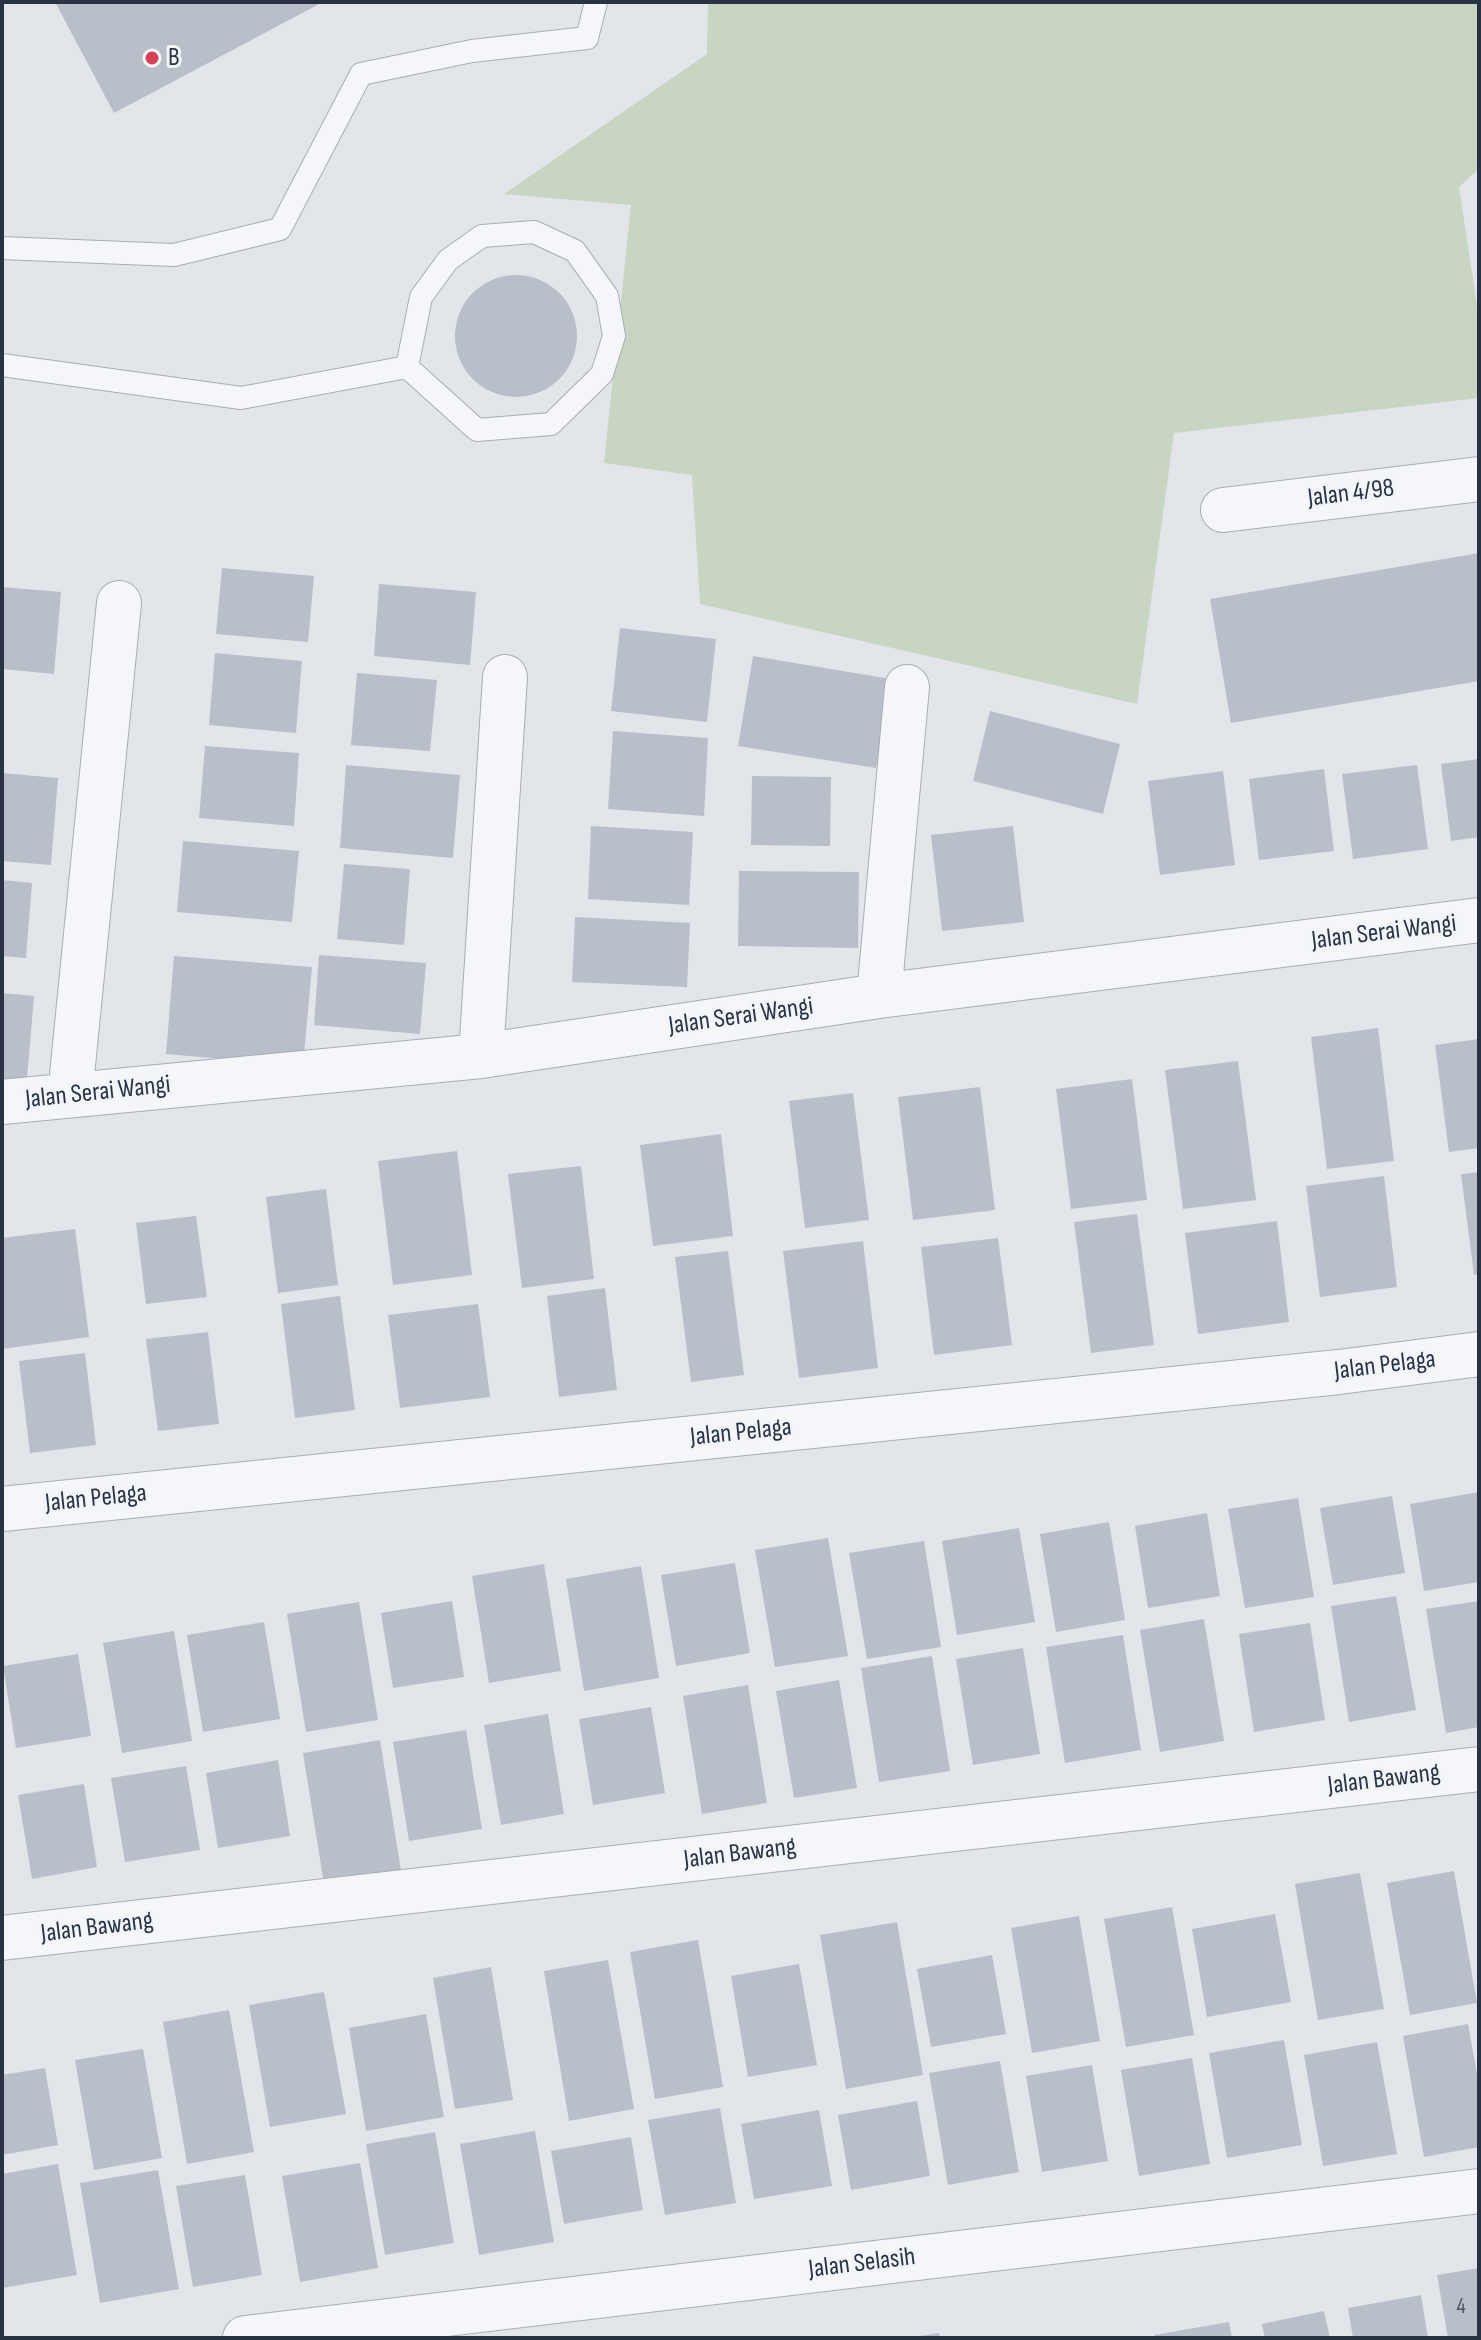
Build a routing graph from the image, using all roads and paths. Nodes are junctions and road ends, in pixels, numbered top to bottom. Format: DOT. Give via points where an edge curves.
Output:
graph roads {
  1 [pos="596,2"];
  2 [pos="2,248"];
  3 [pos="2,365"];
  4 [pos="407,367"];
  5 [pos="1479,479"];
  6 [pos="1223,510"];
  7 [pos="119,603"];
  8 [pos="505,677"];
  9 [pos="907,687"];
  10 [pos="1479,920"];
  11 [pos="879,996"];
  12 [pos="481,1056"];
  13 [pos="70,1095"];
  14 [pos="2,1102"];
  15 [pos="1479,1354"];
  16 [pos="2,1509"];
  17 [pos="1479,1769"];
  18 [pos="2,1938"];
  19 [pos="1479,2191"];
  20 [pos="245,2338"];
  1 -- 2 [label="lane" via="587,38 472,51 361,74 280,229 174,255"];
  3 -- 4 [label="lane" via="241,398"];
  4 -- 4 [label="lane" via="477,430 551,424 602,374 614,336 607,296 575,251 534,232 482,236 448,260 421,297"];
  5 -- 6 [label="street, Jalan 4/98"];
  7 -- 13 [label="street"];
  8 -- 12 [label="street"];
  9 -- 11 [label="street"];
  10 -- 11 [label="street, Jalan Serai Wangi"];
  11 -- 12 [label="street, Jalan Serai Wangi"];
  12 -- 13 [label="street, Jalan Serai Wangi"];
  13 -- 14 [label="street, Jalan Serai Wangi"];
  15 -- 16 [label="street, Jalan Pelaga"];
  17 -- 18 [label="street, Jalan Bawang"];
  19 -- 20 [label="street, Jalan Selasih"];
}
